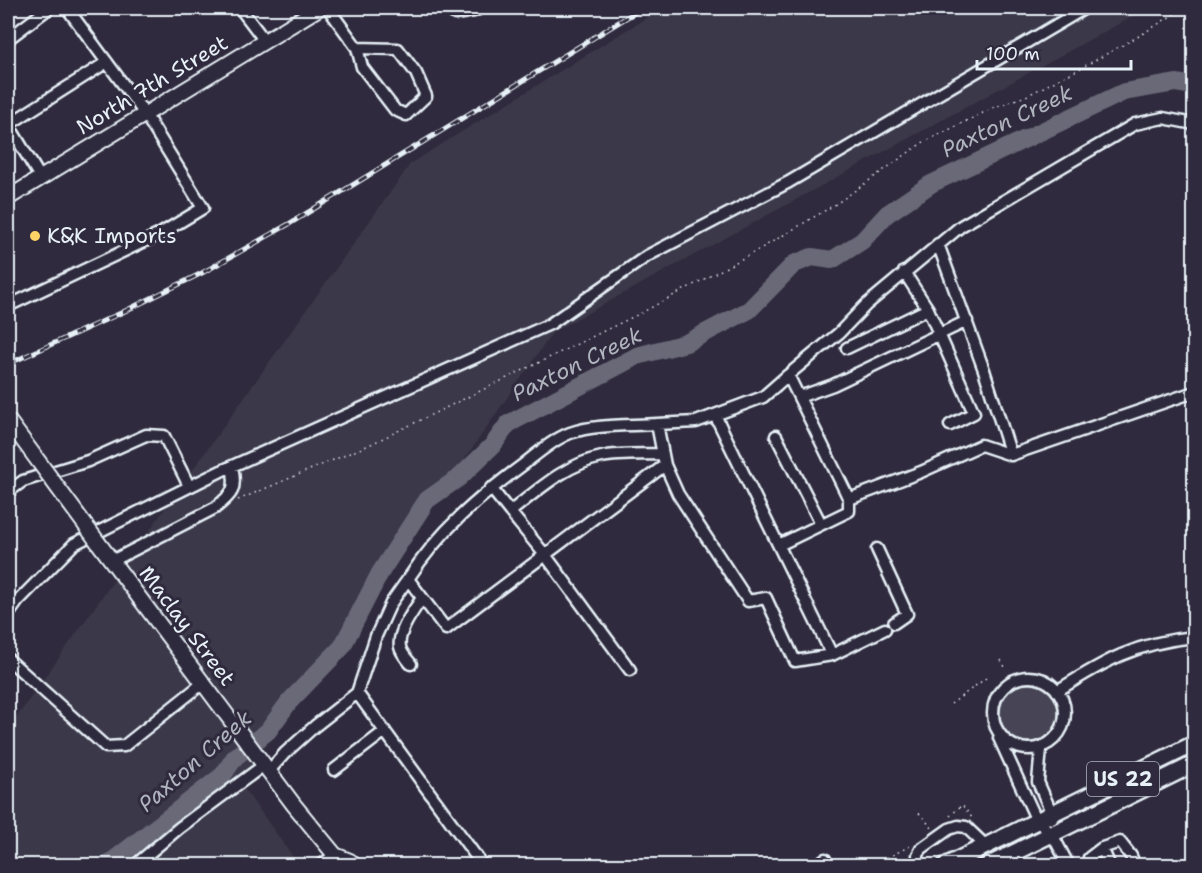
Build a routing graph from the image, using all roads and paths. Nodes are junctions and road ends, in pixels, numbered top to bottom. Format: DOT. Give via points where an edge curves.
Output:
graph roads {
  1 [pos="49,8"];
  2 [pos="67,8"];
  3 [pos="240,8"];
  4 [pos="319,8"];
  5 [pos="328,8"];
  6 [pos="448,8"];
  7 [pos="480,8"];
  8 [pos="1085,8"];
  9 [pos="1184,8"];
  10 [pos="8,39"];
  11 [pos="265,41"];
  12 [pos="357,48"];
  13 [pos="106,62"];
  14 [pos="145,114"];
  15 [pos="8,124"];
  16 [pos="1194,124"];
  17 [pos="40,177"];
  18 [pos="8,198"];
  19 [pos="938,244"];
  20 [pos="904,272"];
  21 [pos="8,306"];
  22 [pos="928,309"];
  23 [pos="967,321"];
  24 [pos="940,333"];
  25 [pos="847,348"];
  26 [pos="788,375"];
  27 [pos="1194,392"];
  28 [pos="799,397"];
  29 [pos="715,415"];
  30 [pos="8,420"];
  31 [pos="657,424"];
  32 [pos="950,425"];
  33 [pos="776,436"];
  34 [pos="663,454"];
  35 [pos="1016,454"];
  36 [pos="665,465"];
  37 [pos="232,466"];
  38 [pos="189,486"];
  39 [pos="491,488"];
  40 [pos="8,492"];
  41 [pos="849,499"];
  42 [pos="235,501"];
  43 [pos="510,512"];
  44 [pos="821,524"];
  45 [pos="778,545"];
  46 [pos="877,549"];
  47 [pos="546,555"];
  48 [pos="112,561"];
  49 [pos="408,579"];
  50 [pos="422,598"];
  51 [pos="8,615"];
  52 [pos="1194,637"];
  53 [pos="832,655"];
  54 [pos="8,659"];
  55 [pos="1002,660"];
  56 [pos="411,664"];
  57 [pos="1005,667"];
  58 [pos="630,670"];
  59 [pos="986,678"];
  60 [pos="203,683"];
  61 [pos="1057,691"];
  62 [pos="357,693"];
  63 [pos="951,704"];
  64 [pos="996,729"];
  65 [pos="385,731"];
  66 [pos="1194,744"];
  67 [pos="1041,748"];
  68 [pos="1194,764"];
  69 [pos="267,768"];
  70 [pos="334,770"];
  71 [pos="962,805"];
  72 [pos="919,813"];
  73 [pos="1052,814"];
  74 [pos="974,820"];
  75 [pos="1037,821"];
  76 [pos="933,830"];
  77 [pos="1052,834"];
  78 [pos="986,846"];
  79 [pos="1102,848"];
  80 [pos="335,860"];
  81 [pos="480,864"];
  82 [pos="134,866"];
  83 [pos="320,866"];
  84 [pos="354,866"];
  85 [pos="918,866"];
  86 [pos="945,866"];
  87 [pos="987,866"];
  88 [pos="1069,866"];
  89 [pos="1091,866"];
  90 [pos="1110,866"];
  91 [pos="1135,866"];
  1 -- 10 [label="street"];
  2 -- 13 [label="street"];
  3 -- 11 [label="street"];
  4 -- 11 [label="main road, North 7th Street"];
  5 -- 12 [label="street"];
  6 -- 7 [label="street" via="455,14"];
  8 -- 37 [label="street" via="789,182 647,256 550,324"];
  9 -- 42 [label="path" via="1079,69 922,143 836,204 641,313 369,445"];
  11 -- 14 [label="main road, North 7th Street"];
  12 -- 12 [label="street" via="398,49 416,73 426,96 406,115 395,110 362,67"];
  13 -- 14 [label="street"];
  13 -- 15 [label="street"];
  14 -- 17 [label="main road, North 7th Street"];
  14 -- 21 [label="street" via="203,208 160,234"];
  15 -- 17 [label="street"];
  16 -- 19 [label="street" via="1163,118 1135,124 961,226"];
  17 -- 18 [label="main road, North 7th Street"];
  19 -- 20 [label="street"];
  19 -- 23 [label="street"];
  20 -- 22 [label="street"];
  20 -- 26 [label="street"];
  22 -- 24 [label="street"];
  22 -- 25 [label="street"];
  23 -- 24 [label="street"];
  23 -- 35 [label="street"];
  24 -- 28 [label="street" via="833,385"];
  24 -- 32 [label="street" via="974,413"];
  26 -- 28 [label="street"];
  26 -- 29 [label="street" via="763,397"];
  27 -- 35 [label="street"];
  28 -- 41 [label="street"];
  29 -- 31 [label="street" via="696,422"];
  29 -- 45 [label="street"];
  30 -- 48 [label="main road, Maclay Street, bridge"];
  31 -- 34 [label="street"];
  31 -- 39 [label="street" via="569,434"];
  33 -- 44 [label="street"];
  34 -- 36 [label="street"];
  34 -- 43 [label="street" via="603,456 579,463"];
  35 -- 41 [label="street" via="981,445"];
  36 -- 47 [label="street"];
  36 -- 53 [label="street" via="678,494 748,602 766,598 795,661"];
  37 -- 38 [label="street"];
  37 -- 48 [label="street" via="236,482 228,498"];
  38 -- 40 [label="street" via="164,436 146,435 88,461 23,481"];
  38 -- 51 [label="street" via="74,544"];
  39 -- 43 [label="street"];
  39 -- 49 [label="street" via="446,528"];
  41 -- 44 [label="street" via="849,511"];
  43 -- 47 [label="street"];
  44 -- 45 [label="street"];
  45 -- 53 [label="street"];
  46 -- 53 [label="street" via="907,614"];
  47 -- 50 [label="street" via="446,629"];
  47 -- 58 [label="street"];
  48 -- 60 [label="main road, Maclay Street"];
  49 -- 50 [label="street"];
  49 -- 62 [label="street" via="391,603 376,636"];
  50 -- 56 [label="street" via="406,622 400,642 400,649"];
  52 -- 61 [label="street" via="1132,649"];
  54 -- 60 [label="street" via="106,747 124,746"];
  55 -- 57 [label="path"];
  59 -- 63 [label="path"];
  60 -- 69 [label="main road, Maclay Street"];
  61 -- 64 [label="street" via="1039,678 1024,677 1010,682 993,707"];
  61 -- 67 [label="street" via="1064,705 1064,720 1059,734"];
  62 -- 65 [label="street"];
  62 -- 69 [label="street"];
  64 -- 67 [label="street" via="1011,746"];
  64 -- 75 [label="street"];
  65 -- 70 [label="street"];
  65 -- 81 [label="street"];
  66 -- 73 [label="highway, US 22"];
  67 -- 73 [label="street" via="1038,782"];
  68 -- 77 [label="highway, US 22"];
  69 -- 80 [label="main road, Maclay Street"];
  69 -- 82 [label="street" via="178,828"];
  71 -- 74 [label="path"];
  72 -- 76 [label="path"];
  73 -- 75 [label="highway, US 22"];
  73 -- 77 [label="street"];
  75 -- 77 [label="street"];
  75 -- 78 [label="highway, US 22"];
  77 -- 87 [label="highway, US 22"];
  77 -- 88 [label="street"];
  78 -- 85 [label="street" via="966,827 953,827 921,849"];
  78 -- 86 [label="highway, US 22"];
  79 -- 89 [label="street" via="1089,858"];
  79 -- 90 [label="street"];
  79 -- 91 [label="street" via="1120,842"];
  80 -- 83 [label="street"];
  80 -- 84 [label="main road, Maclay Street" via="350,861"];
}
